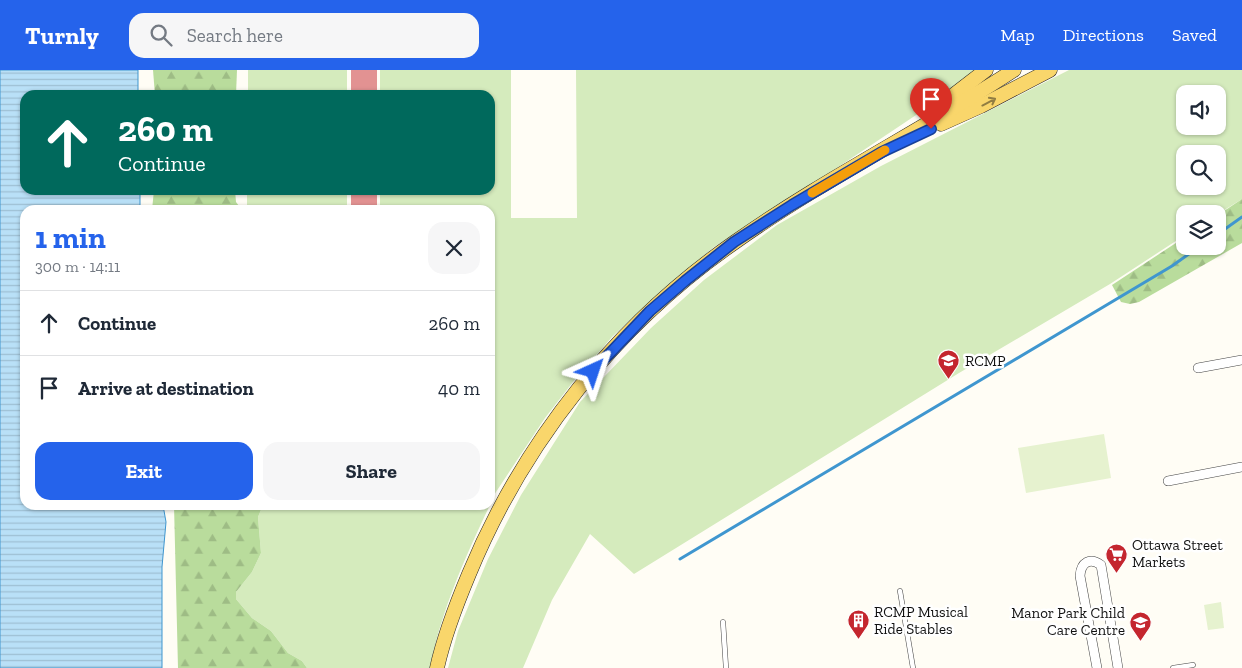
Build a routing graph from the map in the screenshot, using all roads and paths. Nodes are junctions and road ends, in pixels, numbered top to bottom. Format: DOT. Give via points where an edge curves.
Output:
graph roads {
  1 [pos="986,70"];
  2 [pos="1014,70"];
  3 [pos="1050,70"];
  4 [pos="882,152"];
  5 [pos="1242,360"];
  6 [pos="1198,368"];
  7 [pos="1242,467"];
  8 [pos="1168,481"];
  9 [pos="900,591"];
  10 [pos="723,622"];
  11 [pos="1193,665"];
  12 [pos="437,668"];
  13 [pos="726,668"];
  14 [pos="913,668"];
  15 [pos="1098,668"];
  16 [pos="1118,668"];
  17 [pos="1173,668"];
  1 -- 4 [label="main road"];
  2 -- 4 [label="main road"];
  4 -- 3 [label="main road, one-way"];
  4 -- 12 [label="main road" via="792,205 717,255 650,311 593,371 543,436 494,519 457,604"];
  5 -- 6 [label="street"];
  7 -- 8 [label="street"];
  9 -- 14 [label="lane"];
  10 -- 13 [label="lane"];
  11 -- 17 [label="lane"];
  15 -- 16 [label="street" via="1080,576 1083,565 1090,560 1101,565"];
}
